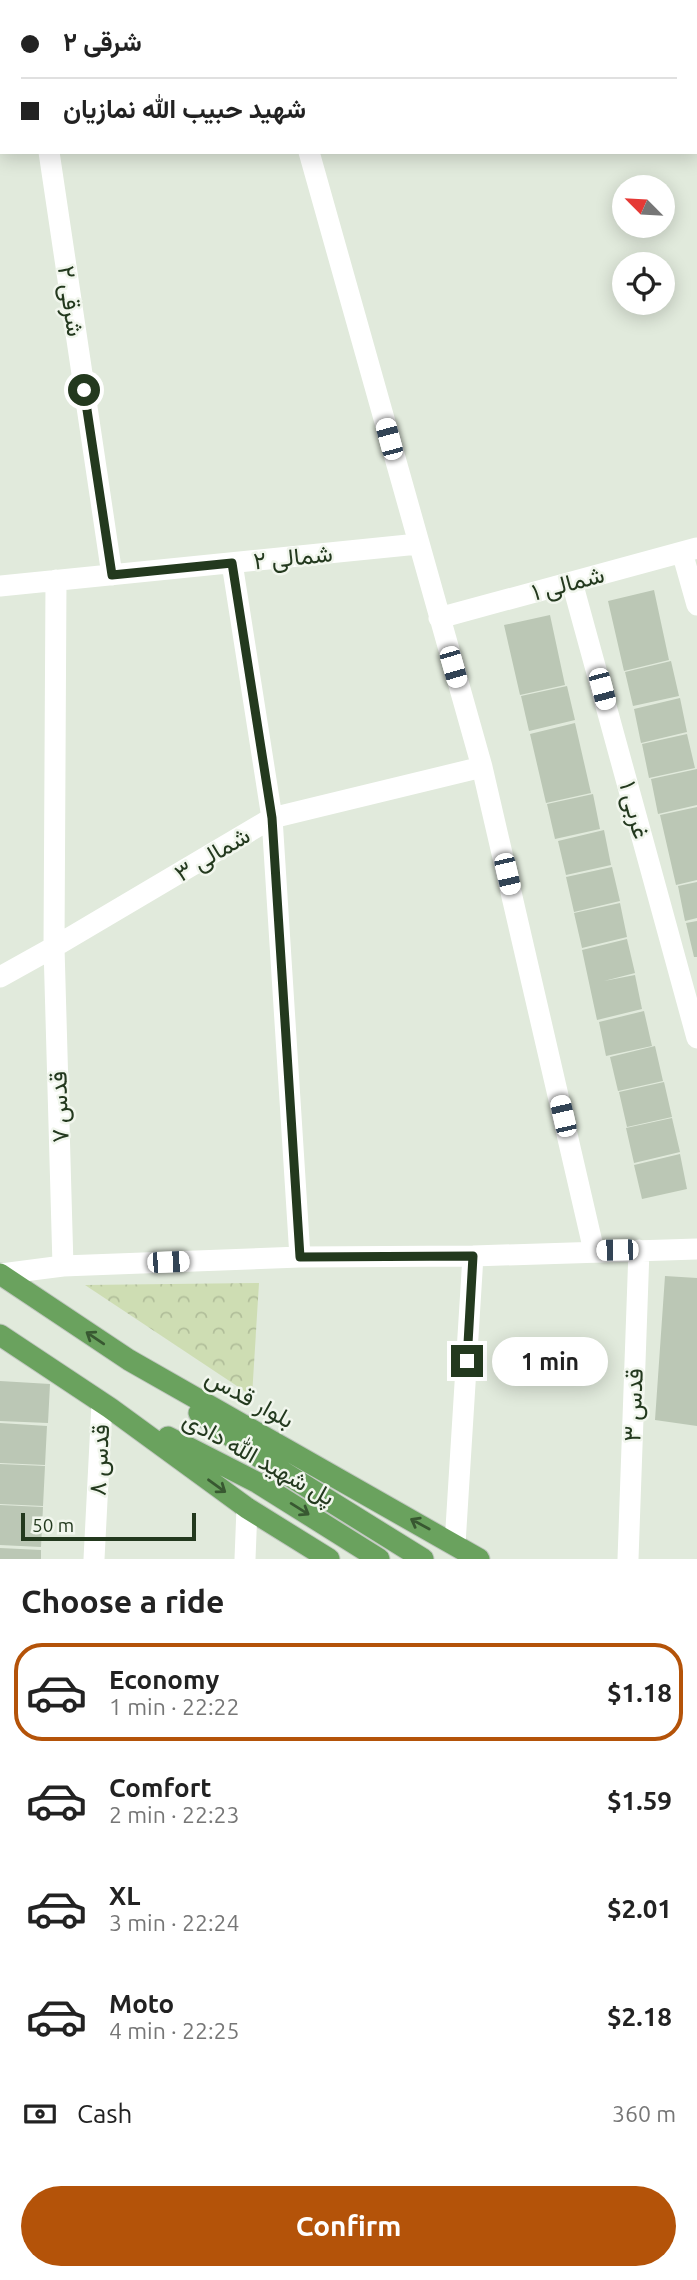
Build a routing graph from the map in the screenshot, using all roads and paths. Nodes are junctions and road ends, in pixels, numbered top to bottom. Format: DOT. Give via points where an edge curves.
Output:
graph roads {
  1 [pos="49,154"];
  2 [pos="310,154"];
  3 [pos="418,544"];
  4 [pos="690,550"];
  5 [pos="232,563"];
  6 [pos="112,575"];
  7 [pos="56,580"];
  8 [pos="572,582"];
  9 [pos="0,586"];
  10 [pos="697,606"];
  11 [pos="439,618"];
  12 [pos="482,767"];
  13 [pos="272,818"];
  14 [pos="54,947"];
  15 [pos="0,977"];
  16 [pos="697,1038"];
  17 [pos="697,1249"];
  18 [pos="639,1250"];
  19 [pos="594,1251"];
  20 [pos="473,1256"];
  21 [pos="300,1257"];
  22 [pos="63,1266"];
  23 [pos="0,1275"];
  24 [pos="0,1335"];
  25 [pos="129,1360"];
  26 [pos="106,1405"];
  27 [pos="247,1508"];
  28 [pos="456,1544"];
  29 [pos="94,1559"];
  30 [pos="245,1559"];
  31 [pos="329,1559"];
  32 [pos="379,1559"];
  33 [pos="423,1559"];
  34 [pos="479,1559"];
  35 [pos="628,1559"];
  1 -- 6 [label="street, شرقی ۲"];
  2 -- 3 [label="street"];
  3 -- 5 [label="street, شمالی ۲"];
  3 -- 11 [label="street"];
  4 -- 8 [label="street, ۱ شمالی"];
  4 -- 10 [label="street"];
  5 -- 6 [label="street, شمالی ۲"];
  5 -- 13 [label="street"];
  6 -- 7 [label="street, شمالی ۲"];
  7 -- 9 [label="street, شمالی ۲"];
  7 -- 14 [label="street, قدس ۷"];
  8 -- 11 [label="street, ۱ شمالی"];
  8 -- 16 [label="street, ۱ غربی"];
  11 -- 12 [label="street"];
  12 -- 13 [label="street, شمالی ۳"];
  12 -- 19 [label="street"];
  13 -- 14 [label="street, شمالی ۳"];
  13 -- 21 [label="street"];
  14 -- 15 [label="street, شمالی ۳"];
  14 -- 22 [label="street, قدس ۷"];
  17 -- 18 [label="street"];
  18 -- 19 [label="street"];
  18 -- 35 [label="street, قدس ۳"];
  19 -- 20 [label="street"];
  20 -- 21 [label="street"];
  20 -- 28 [label="street"];
  21 -- 22 [label="street"];
  22 -- 23 [label="street"];
  25 -- 23 [label="main road, بلوار قدس, one-way"];
  24 -- 26 [label="main road"];
  28 -- 25 [label="main road, بلوار قدس, one-way"];
  25 -- 33 [label="main road, پل شهید الله دادی" via="259,1457"];
  26 -- 27 [label="main road, one-way"];
  26 -- 29 [label="street, قدس ۸"];
  26 -- 32 [label="main road, پل شهید الله دادی, one-way" via="258,1483"];
  27 -- 30 [label="street"];
  27 -- 31 [label="main road"];
  28 -- 34 [label="main road, بلوار قدس"];
}
